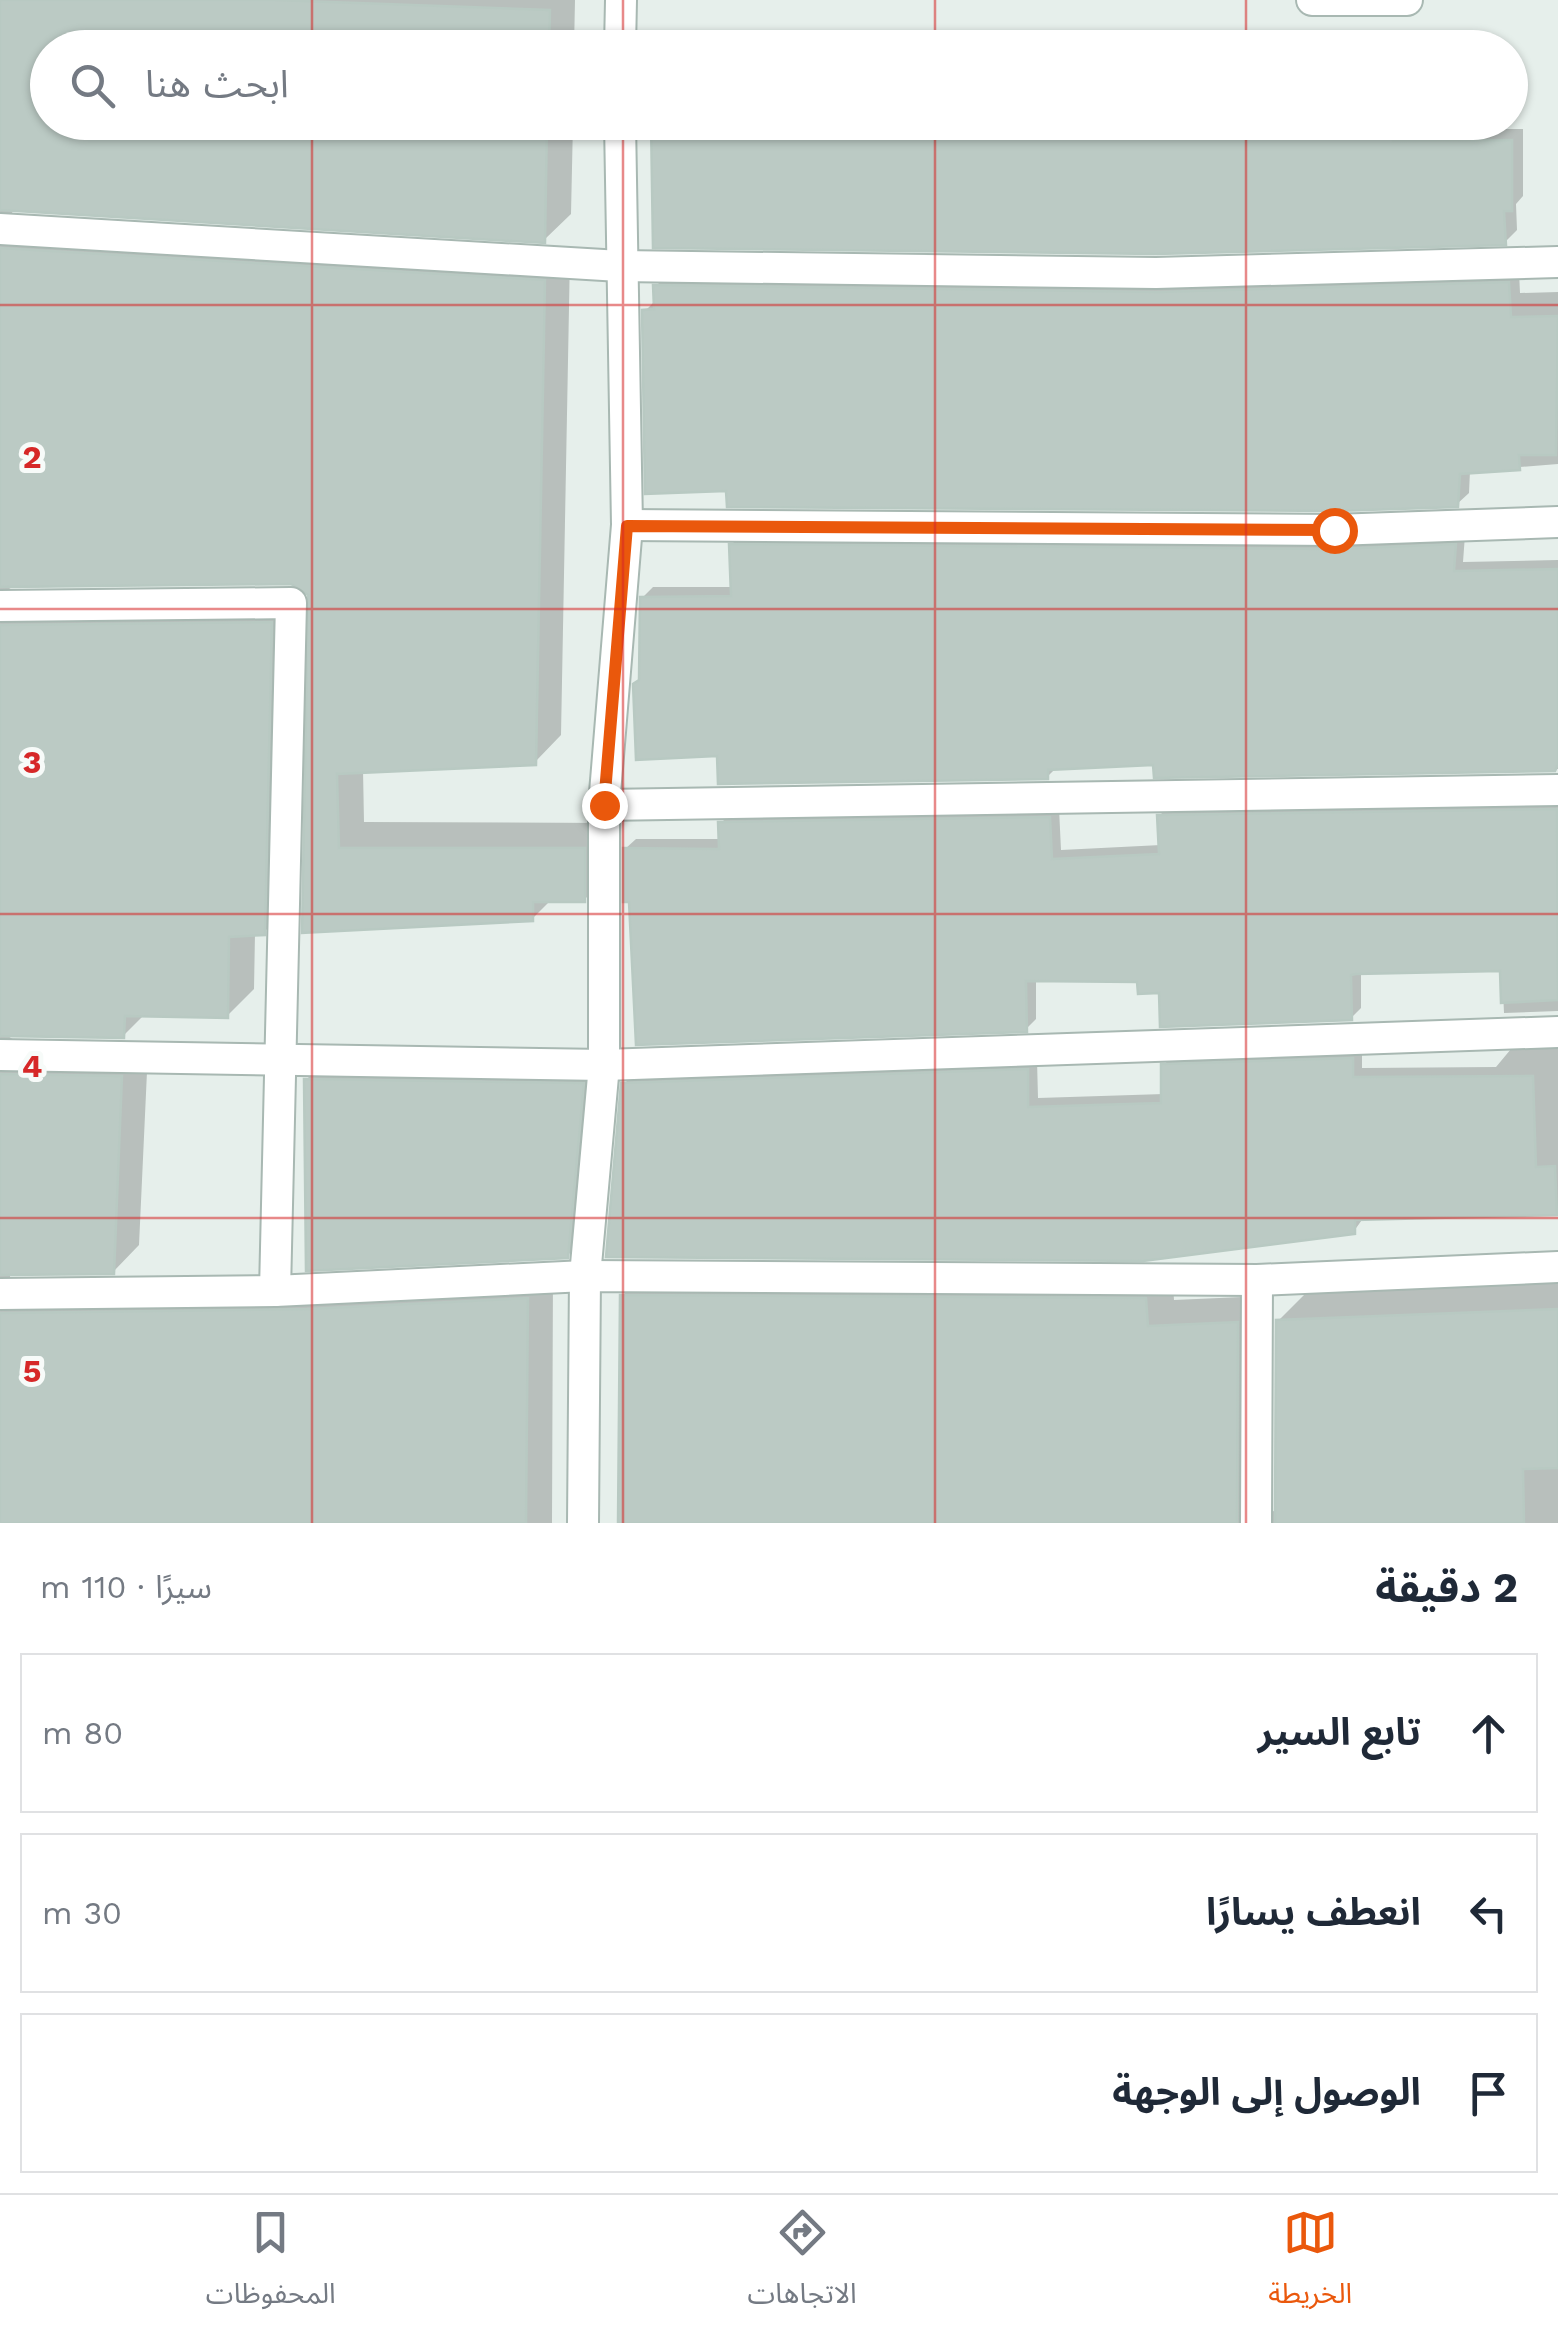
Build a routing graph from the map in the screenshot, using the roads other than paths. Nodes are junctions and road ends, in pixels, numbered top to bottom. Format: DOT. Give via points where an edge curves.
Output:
graph roads {
  1 [pos="620,0"];
  2 [pos="1312,0"];
  3 [pos="1408,0"];
  4 [pos="620,30"];
  5 [pos="620,140"];
  6 [pos="0,229"];
  7 [pos="1558,262"];
  8 [pos="620,266"];
  9 [pos="1558,522"];
  10 [pos="627,526"];
  11 [pos="0,606"];
  12 [pos="1558,790"];
  13 [pos="604,805"];
  14 [pos="1558,1032"];
  15 [pos="0,1054"];
  16 [pos="284,1061"];
  17 [pos="604,1065"];
  18 [pos="1558,1267"];
  19 [pos="584,1276"];
  20 [pos="1258,1280"];
  21 [pos="275,1292"];
  22 [pos="0,1294"];
  23 [pos="583,1523"];
  24 [pos="1256,1523"];
  1 -- 4 [label="street"];
  2 -- 3 [label="street"];
  5 -- 8 [label="street"];
  6 -- 8 [label="street"];
  7 -- 8 [label="street" via="1156,273"];
  8 -- 10 [label="street"];
  9 -- 10 [label="street" via="1334,530"];
  10 -- 13 [label="street"];
  11 -- 16 [label="street" via="292,603"];
  12 -- 13 [label="street"];
  13 -- 17 [label="street"];
  14 -- 17 [label="street"];
  15 -- 16 [label="street"];
  16 -- 17 [label="street"];
  16 -- 21 [label="street"];
  17 -- 19 [label="street"];
  18 -- 20 [label="street"];
  19 -- 20 [label="street"];
  19 -- 21 [label="street"];
  19 -- 23 [label="street"];
  20 -- 24 [label="street"];
  21 -- 22 [label="street"];
}
